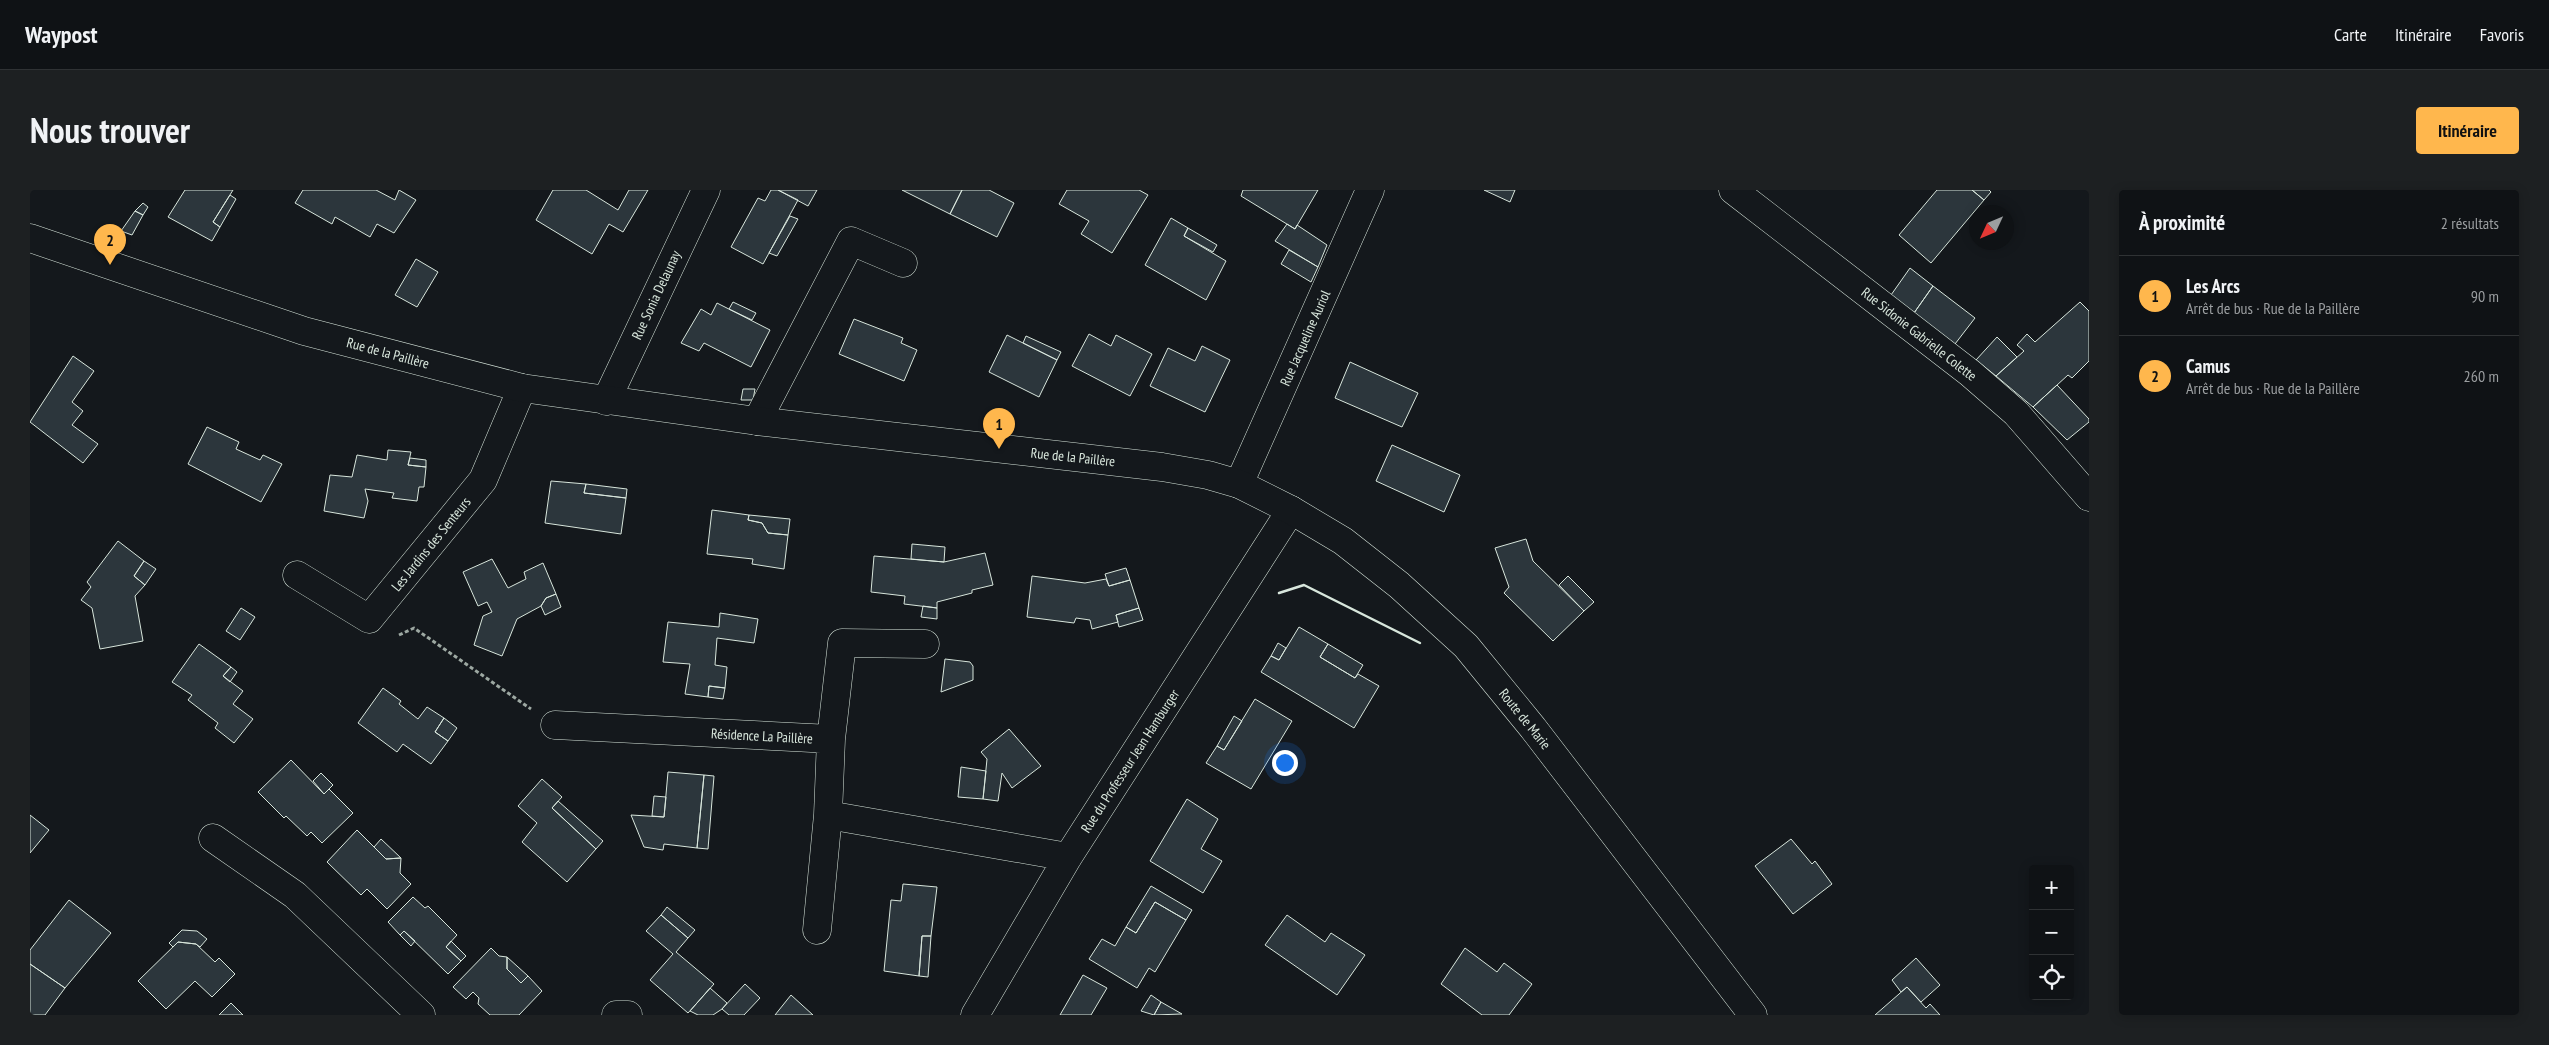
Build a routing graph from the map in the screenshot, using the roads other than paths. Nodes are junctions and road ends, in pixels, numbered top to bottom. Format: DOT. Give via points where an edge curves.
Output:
graph roads {
  1 [pos="706,190"];
  2 [pos="1370,190"];
  3 [pos="1733,190"];
  4 [pos="30,238"];
  5 [pos="903,263"];
  6 [pos="522,388"];
  7 [pos="606,401"];
  8 [pos="757,421"];
  9 [pos="1239,484"];
  10 [pos="2089,496"];
  11 [pos="1292,510"];
  12 [pos="297,575"];
  13 [pos="925,644"];
  14 [pos="555,725"];
  15 [pos="831,739"];
  16 [pos="828,815"];
  17 [pos="213,838"];
  18 [pos="1068,857"];
  19 [pos="817,930"];
  20 [pos="421,1015"];
  21 [pos="616,1015"];
  22 [pos="628,1015"];
  23 [pos="976,1015"];
  24 [pos="1753,1015"];
  1 -- 7 [label="street, Rue Sonia Delaunay"];
  2 -- 9 [label="street, Rue Jacqueline Auriol"];
  3 -- 10 [label="street, Rue Sidonie Gabrielle Colette" via="2016,413"];
  4 -- 6 [label="street, Rue de la Paillère" via="304,331"];
  5 -- 8 [label="street" via="851,241"];
  6 -- 7 [label="street, Rue de la Paillère"];
  6 -- 12 [label="street, Les Jardins des Senteurs" via="483,480 369,619"];
  7 -- 8 [label="street, Rue de la Paillère"];
  8 -- 9 [label="street, Rue de la Paillère" via="1162,468 1208,475"];
  9 -- 11 [label="street, Route de Marie"];
  11 -- 18 [label="street, Rue du Professeur Jean Hamburger"];
  11 -- 24 [label="street, Route de Marie" via="1343,541 1400,586 1466,646 1533,728"];
  13 -- 15 [label="street" via="842,643"];
  14 -- 15 [label="street, Résidence La Paillère"];
  15 -- 16 [label="street, Résidence La Paillère"];
  16 -- 18 [label="street"];
  16 -- 19 [label="street, Résidence La Paillère"];
  17 -- 20 [label="street" via="295,895"];
  18 -- 23 [label="street, Rue du Professeur Jean Hamburger"];
  21 -- 22 [label="street"];
}
